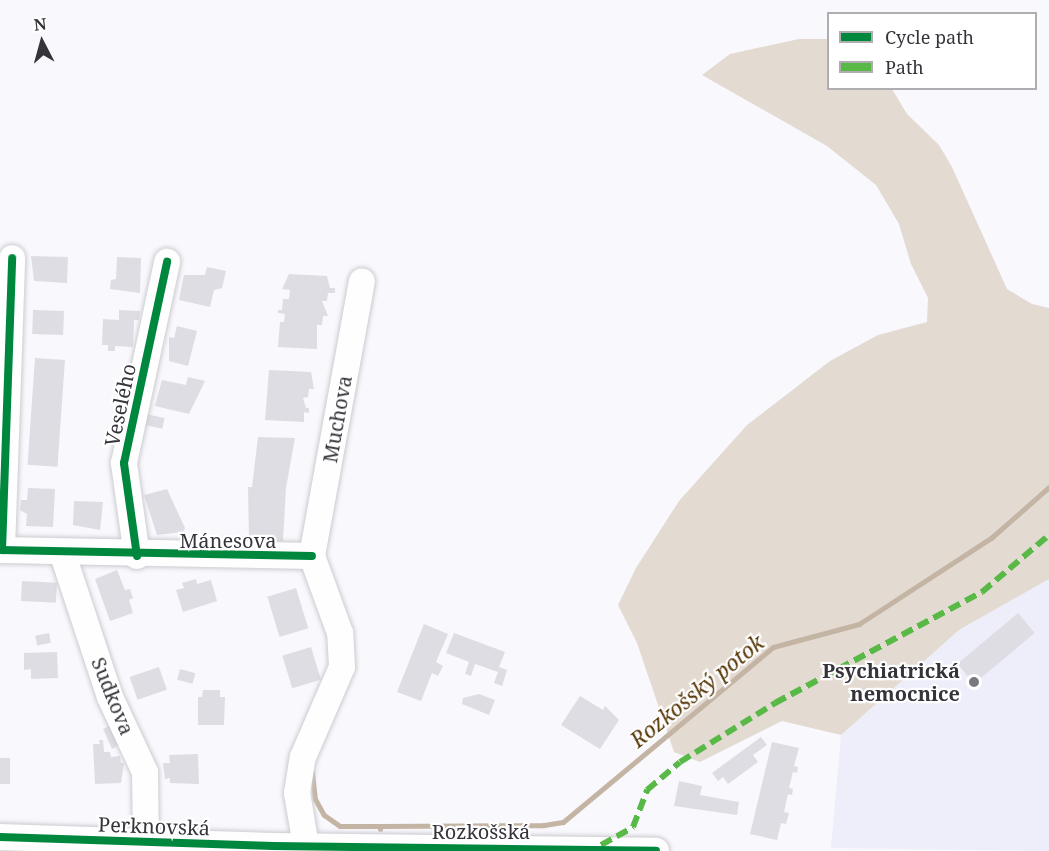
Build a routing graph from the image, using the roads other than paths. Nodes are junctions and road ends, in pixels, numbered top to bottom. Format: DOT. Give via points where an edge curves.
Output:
graph roads {
  1 [pos="12,258"];
  2 [pos="167,262"];
  3 [pos="362,282"];
  4 [pos="1,550"];
  5 [pos="62,552"];
  6 [pos="137,556"];
  7 [pos="312,556"];
  8 [pos="0,837"];
  9 [pos="146,842"];
  10 [pos="306,846"];
  11 [pos="656,851"];
  1 -- 4 [label="street"];
  2 -- 6 [label="street, Veselého" via="124,463"];
  3 -- 7 [label="street, Muchova"];
  4 -- 5 [label="street, Mánesova"];
  5 -- 6 [label="street, Mánesova"];
  5 -- 9 [label="street, Sudkova" via="110,697 145,772"];
  6 -- 7 [label="street, Mánesova"];
  7 -- 10 [label="street" via="340,633 342,667 303,757 297,793"];
  8 -- 9 [label="street, Perknovská"];
  9 -- 10 [label="street, Perknovská"];
  10 -- 11 [label="street, Rozkošská"];
}
